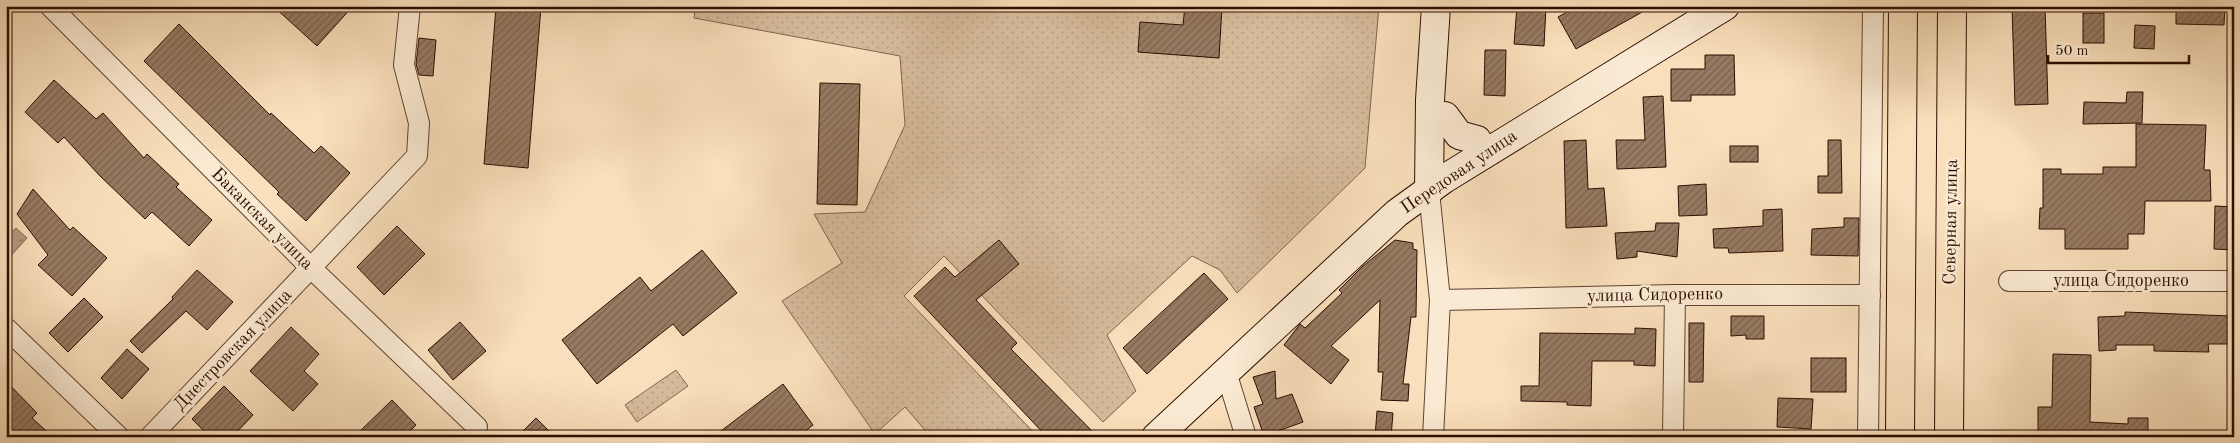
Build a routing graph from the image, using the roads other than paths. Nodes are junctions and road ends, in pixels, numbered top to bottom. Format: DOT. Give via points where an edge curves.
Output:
graph roads {
  1 [pos="50,6"];
  2 [pos="410,6"];
  3 [pos="1436,6"];
  4 [pos="1452,6"];
  5 [pos="1694,6"];
  6 [pos="1725,6"];
  7 [pos="1873,6"];
  8 [pos="1903,6"];
  9 [pos="1952,6"];
  10 [pos="1445,116"];
  11 [pos="1477,140"];
  12 [pos="1436,176"];
  13 [pos="311,268"];
  14 [pos="2009,281"];
  15 [pos="2234,281"];
  16 [pos="1674,295"];
  17 [pos="1870,295"];
  18 [pos="1440,300"];
  19 [pos="6,328"];
  20 [pos="1226,372"];
  21 [pos="477,427"];
  22 [pos="151,436"];
  23 [pos="119,437"];
  24 [pos="1138,437"];
  25 [pos="1156,437"];
  26 [pos="1246,437"];
  27 [pos="1433,437"];
  28 [pos="1673,437"];
  29 [pos="1868,437"];
  30 [pos="1900,437"];
  31 [pos="1949,437"];
  1 -- 13 [label="street, Баканская улица"];
  2 -- 13 [label="street, Днестровская улица" via="404,65 419,123 417,156"];
  3 -- 12 [label="main road" via="1430,100"];
  4 -- 10 [label="main road"];
  5 -- 11 [label="main road, Передовая улица"];
  6 -- 12 [label="main road, Передовая улица"];
  7 -- 17 [label="street"];
  8 -- 30 [label="main road"];
  9 -- 31 [label="main road, Северная улица"];
  10 -- 11 [label="main road, Передовая улица" via="1460,136"];
  10 -- 12 [label="main road"];
  11 -- 12 [label="main road, Передовая улица"];
  12 -- 18 [label="street"];
  12 -- 20 [label="main road, Передовая улица"];
  12 -- 24 [label="main road, Передовая улица" via="1392,202"];
  13 -- 21 [label="street, Баканская улица"];
  13 -- 22 [label="street, Днестровская улица"];
  14 -- 15 [label="street, улица Сидоренко"];
  16 -- 17 [label="street, улица Сидоренко"];
  16 -- 18 [label="street, улица Сидоренко"];
  16 -- 28 [label="street"];
  17 -- 29 [label="street"];
  18 -- 27 [label="street"];
  19 -- 23 [label="street"];
  20 -- 25 [label="main road, Передовая улица"];
  20 -- 26 [label="street"];
}
